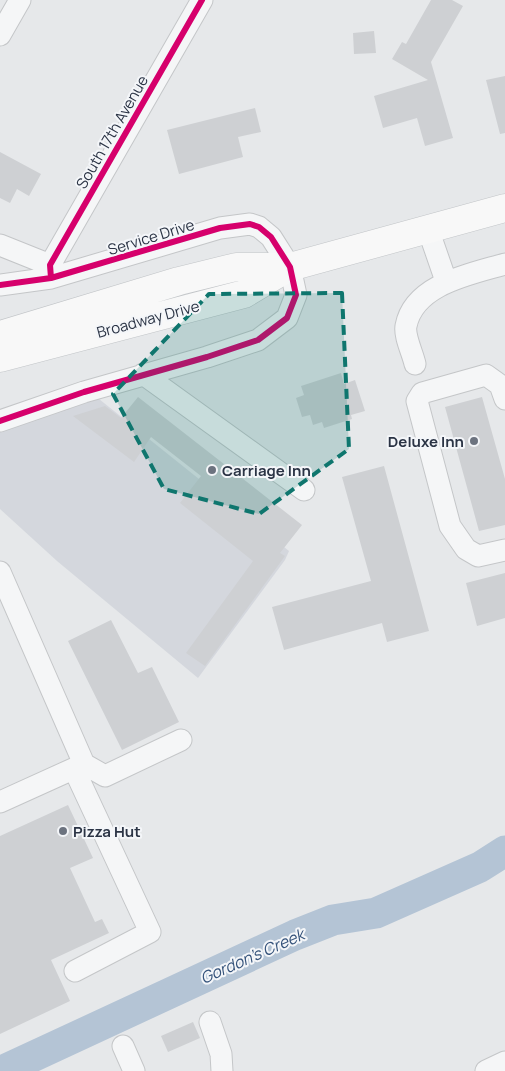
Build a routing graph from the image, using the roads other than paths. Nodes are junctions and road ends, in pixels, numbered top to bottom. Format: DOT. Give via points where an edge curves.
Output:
graph roads {
  1 [pos="20,0"];
  2 [pos="202,0"];
  3 [pos="0,35"];
  4 [pos="505,208"];
  5 [pos="428,229"];
  6 [pos="0,245"];
  7 [pos="505,264"];
  8 [pos="290,266"];
  9 [pos="50,272"];
  10 [pos="446,281"];
  11 [pos="0,285"];
  12 [pos="0,341"];
  13 [pos="31,350"];
  14 [pos="415,364"];
  15 [pos="0,368"];
  16 [pos="143,374"];
  17 [pos="505,399"];
  18 [pos="0,421"];
  19 [pos="304,490"];
  20 [pos="505,550"];
  21 [pos="0,572"];
  22 [pos="181,740"];
  23 [pos="79,767"];
  24 [pos="0,802"];
  25 [pos="75,971"];
  26 [pos="210,1022"];
  27 [pos="123,1046"];
  28 [pos="505,1062"];
  29 [pos="134,1071"];
  30 [pos="222,1071"];
  31 [pos="486,1071"];
  1 -- 3 [label="street"];
  2 -- 9 [label="street, South 17th Avenue"];
  4 -- 5 [label="main road, Broadway Drive"];
  5 -- 8 [label="main road, Broadway Drive"];
  5 -- 10 [label="street"];
  6 -- 9 [label="street"];
  7 -- 10 [label="street"];
  8 -- 9 [label="street, Service Drive" via="272,237 250,224 220,228"];
  8 -- 12 [label="main road, Broadway Drive" via="236,267 179,281"];
  8 -- 13 [label="main road, Broadway Drive" via="244,294"];
  8 -- 16 [label="street" via="296,295 287,318 258,340"];
  9 -- 11 [label="street, Service Drive"];
  10 -- 14 [label="street" via="432,290 412,311 406,328"];
  12 -- 13 [label="main road, Broadway Drive"];
  13 -- 15 [label="main road"];
  16 -- 18 [label="street"];
  16 -- 19 [label="street"];
  17 -- 20 [label="street" via="500,385 486,376 422,394 417,401 450,526 466,549 478,556"];
  21 -- 23 [label="street"];
  22 -- 23 [label="street" via="105,776"];
  23 -- 24 [label="street"];
  23 -- 25 [label="street" via="150,932"];
  26 -- 30 [label="street" via="221,1054"];
  27 -- 29 [label="street"];
  28 -- 31 [label="street"];
}
